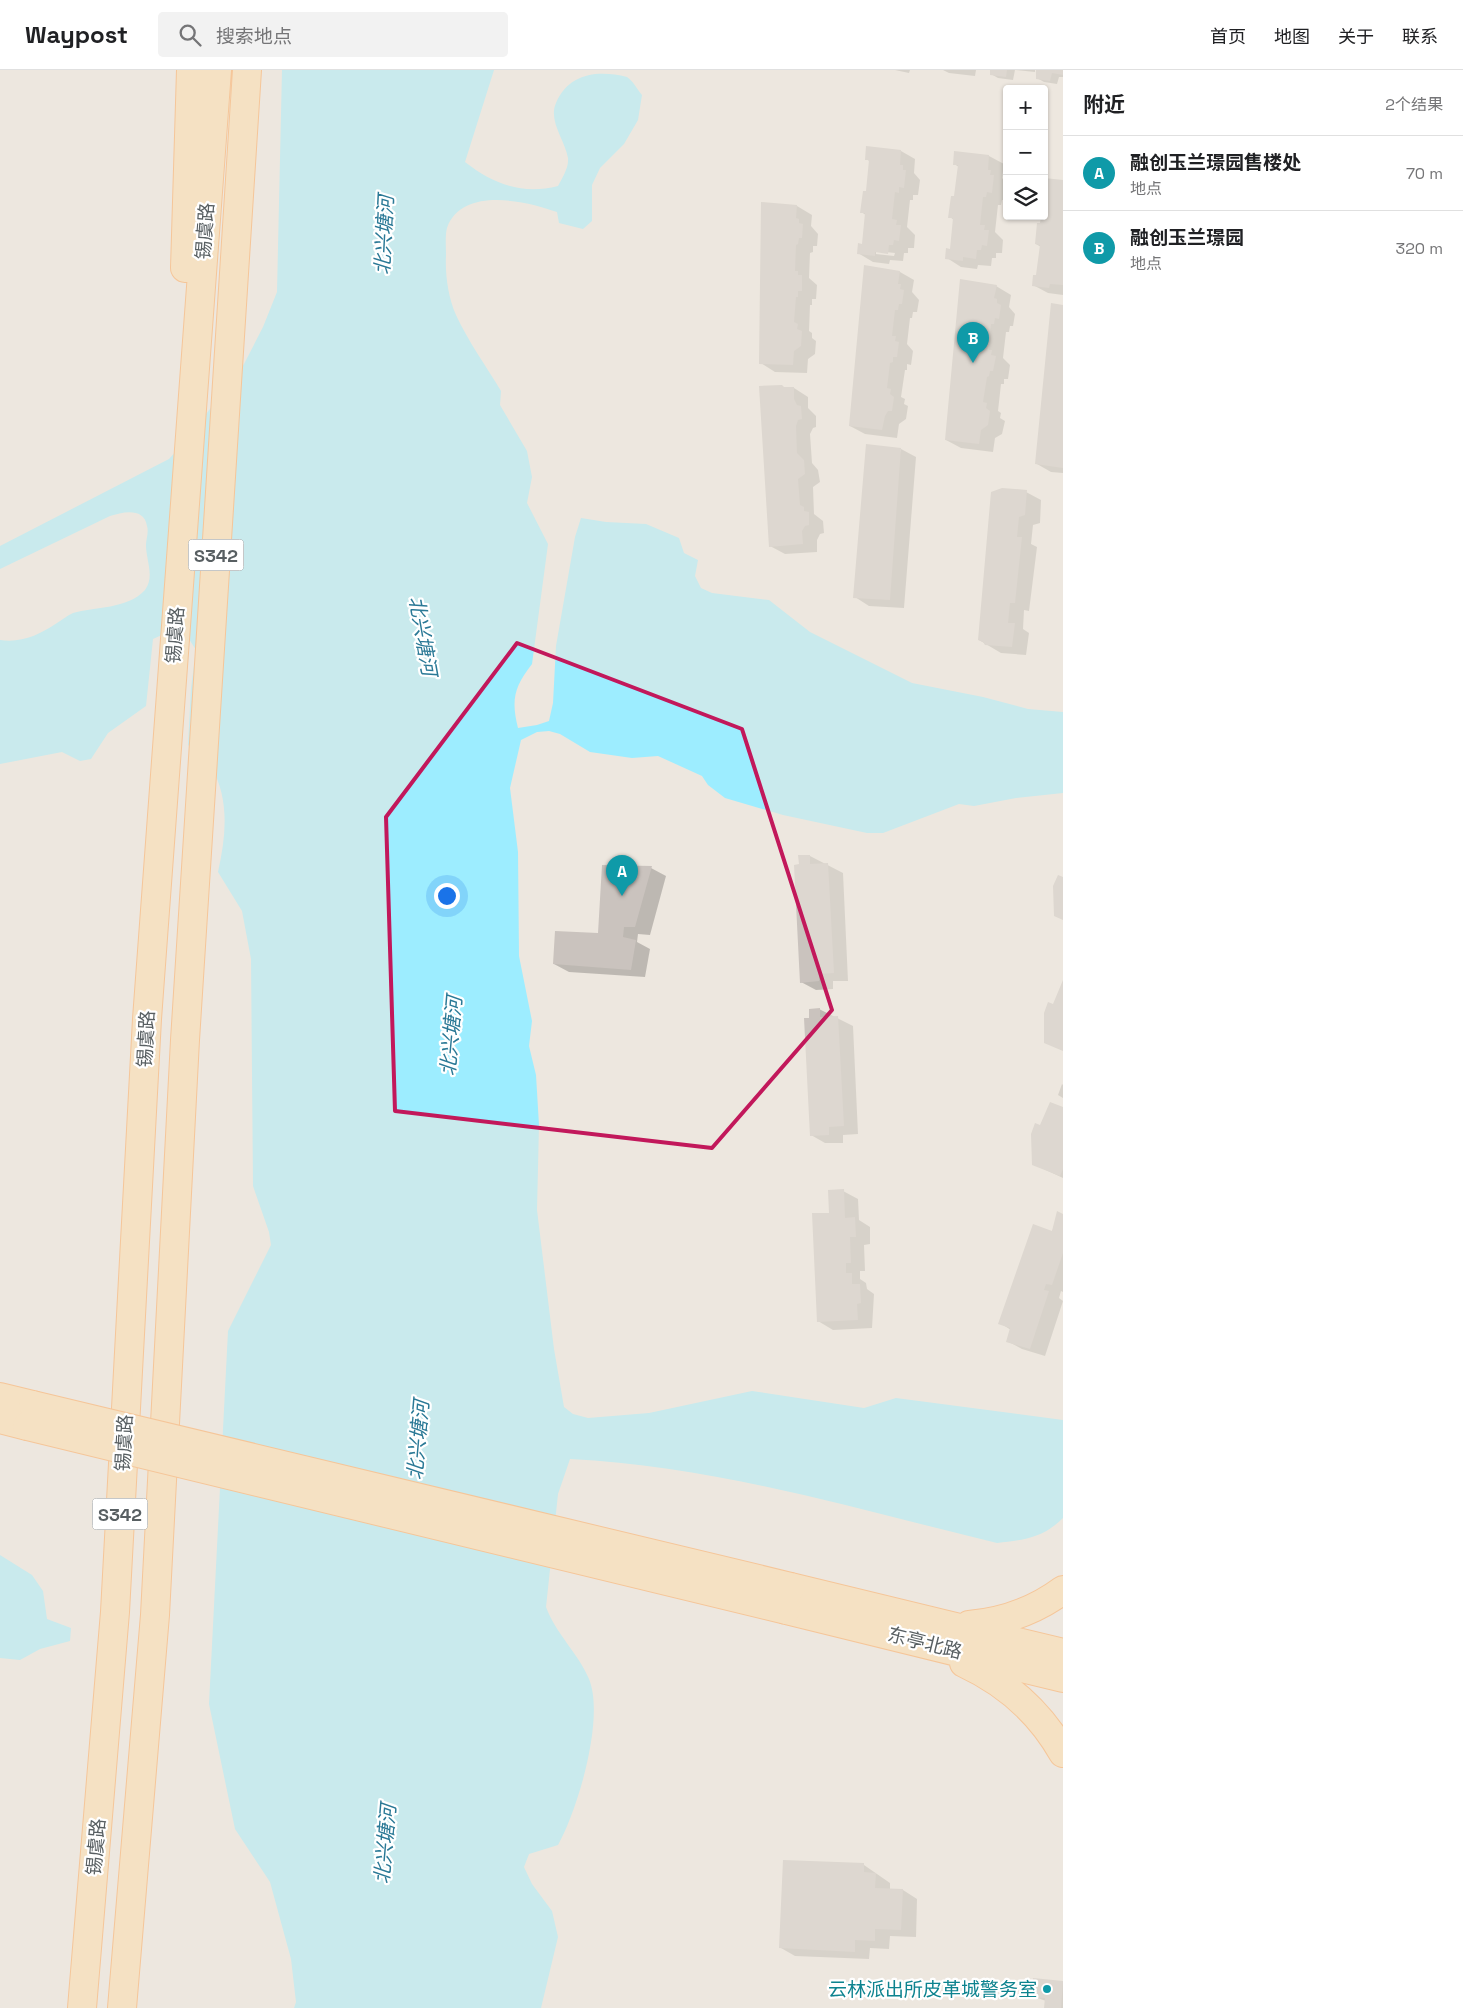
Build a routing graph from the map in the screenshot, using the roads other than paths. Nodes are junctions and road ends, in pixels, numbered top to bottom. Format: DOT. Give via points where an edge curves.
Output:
graph roads {
  1 [pos="191,70"];
  2 [pos="217,70"];
  3 [pos="247,70"];
  4 [pos="185,498"];
  5 [pos="0,1397"];
  6 [pos="30,1416"];
  7 [pos="0,1420"];
  8 [pos="1063,1590"];
  9 [pos="789,1599"];
  10 [pos="956,1626"];
  11 [pos="914,1640"];
  12 [pos="1063,1653"];
  13 [pos="1063,1678"];
  14 [pos="1063,1753"];
  15 [pos="82,2008"];
  16 [pos="122,2008"];
  1 -- 4 [label="main road" via="184,331"];
  2 -- 4 [label="main road, 锡虞路 / S342"];
  3 -- 16 [label="main road, 锡虞路 / S342" via="185,1040 155,1615"];
  4 -- 15 [label="main road, 锡虞路 / S342" via="147,1019 115,1612"];
  5 -- 6 [label="main road"];
  6 -- 7 [label="main road"];
  6 -- 9 [label="main road, bridge"];
  8 -- 10 [label="main road" via="1030,1610 1006,1618"];
  9 -- 10 [label="main road, 东亭北路"];
  9 -- 11 [label="main road, 东亭北路"];
  10 -- 12 [label="main road, 东亭北路"];
  11 -- 13 [label="main road, 东亭北路"];
  11 -- 14 [label="main road" via="977,1669 1007,1688 1049,1728"];
}
